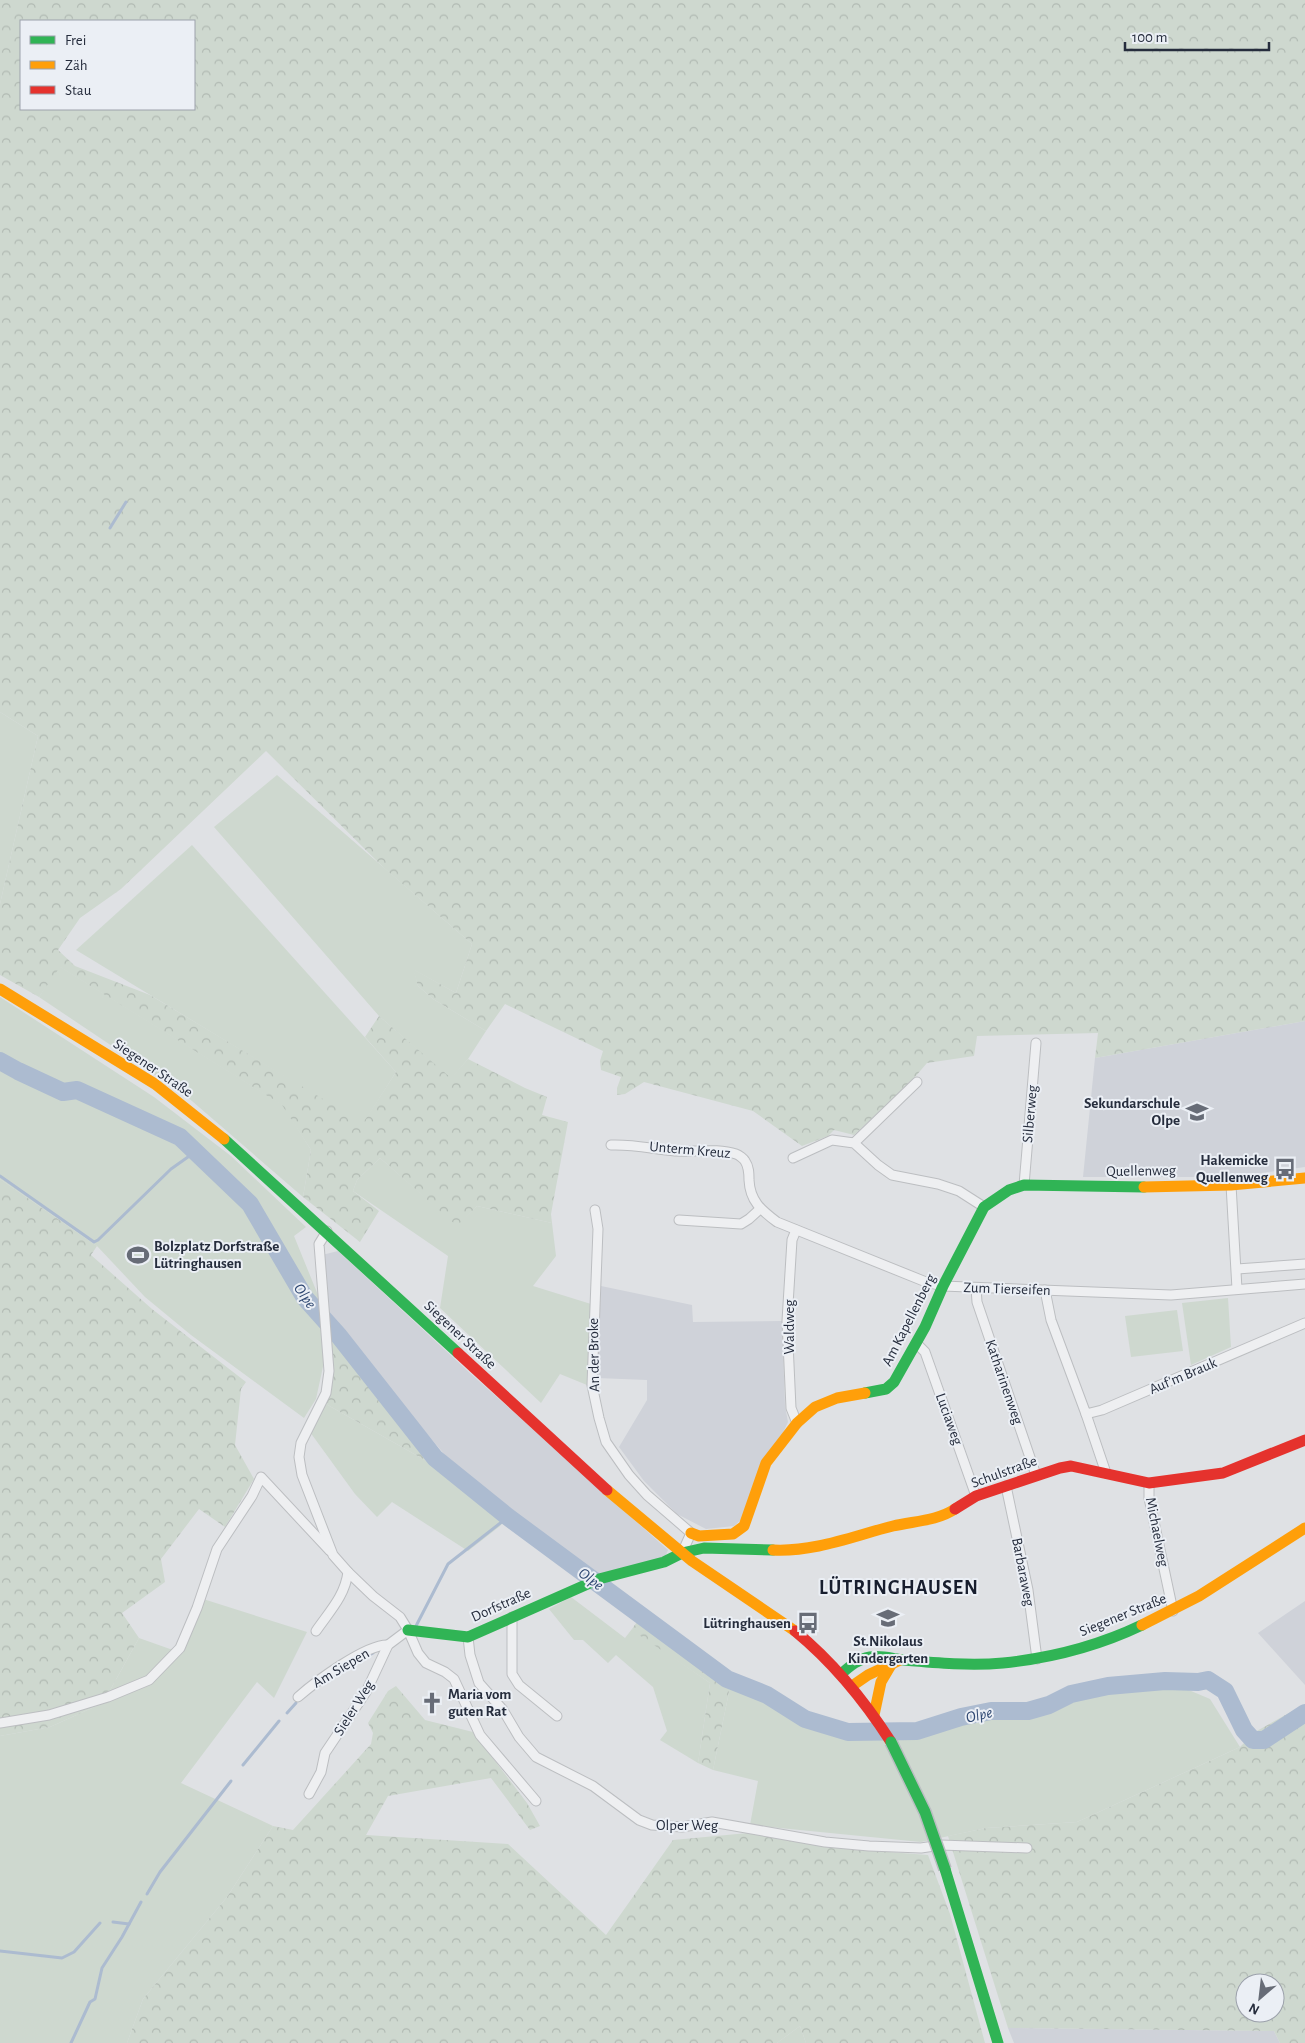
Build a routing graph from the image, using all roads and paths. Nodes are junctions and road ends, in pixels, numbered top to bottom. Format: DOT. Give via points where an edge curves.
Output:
graph roads {
  1 [pos="0,989"];
  2 [pos="1036,1043"];
  3 [pos="917,1082"];
  4 [pos="854,1143"];
  5 [pos="611,1145"];
  6 [pos="793,1158"];
  7 [pos="1305,1178"];
  8 [pos="1231,1185"];
  9 [pos="1024,1186"];
  10 [pos="984,1208"];
  11 [pos="760,1209"];
  12 [pos="596,1210"];
  13 [pos="679,1220"];
  14 [pos="796,1230"];
  15 [pos="326,1231"];
  16 [pos="1305,1264"];
  17 [pos="1237,1269"];
  18 [pos="1305,1284"];
  19 [pos="943,1286"];
  20 [pos="976,1288"];
  21 [pos="1237,1289"];
  22 [pos="1045,1290"];
  23 [pos="1305,1323"];
  24 [pos="916,1344"];
  25 [pos="1086,1414"];
  26 [pos="797,1423"];
  27 [pos="1305,1440"];
  28 [pos="1106,1473"];
  29 [pos="1036,1475"];
  30 [pos="1149,1483"];
  31 [pos="1006,1486"];
  32 [pos="976,1496"];
  33 [pos="1305,1528"];
  34 [pos="691,1533"];
  35 [pos="682,1553"];
  36 [pos="333,1555"];
  37 [pos="348,1572"];
  38 [pos="1173,1611"];
  39 [pos="512,1617"];
  40 [pos="408,1630"];
  41 [pos="316,1631"];
  42 [pos="468,1637"];
  43 [pos="388,1646"];
  44 [pos="1037,1659"];
  45 [pos="896,1662"];
  46 [pos="841,1674"];
  47 [pos="852,1686"];
  48 [pos="298,1697"];
  49 [pos="874,1715"];
  50 [pos="557,1716"];
  51 [pos="0,1723"];
  52 [pos="309,1794"];
  53 [pos="536,1801"];
  54 [pos="1027,1848"];
  55 [pos="998,2043"];
  1 -- 15 [label="street, Siegener Straße" via="106,1053 184,1106 248,1159"];
  2 -- 9 [label="street, Silberweg"];
  3 -- 4 [label="street"];
  4 -- 6 [label="street" via="832,1140"];
  4 -- 10 [label="street" via="892,1175 945,1186"];
  5 -- 11 [label="street, Unterm Kreuz" via="738,1155 745,1161 752,1198"];
  7 -- 8 [label="street, Quellenweg"];
  8 -- 9 [label="street, Quellenweg"];
  8 -- 17 [label="street"];
  9 -- 10 [label="street, Quellenweg" via="1009,1190"];
  10 -- 19 [label="street, Am Kapellenberg"];
  11 -- 13 [label="street" via="741,1224"];
  11 -- 14 [label="street, Zum Tierseifen" via="777,1222"];
  12 -- 34 [label="street, An der Broke" via="592,1385 606,1442 647,1495"];
  14 -- 19 [label="street, Zum Tierseifen"];
  14 -- 26 [label="street, Waldweg" via="792,1240 787,1321 791,1408"];
  15 -- 35 [label="street, Siegener Straße" via="608,1491"];
  15 -- 36 [label="street" via="319,1244 329,1370 326,1394 301,1443 299,1457 302,1476"];
  16 -- 17 [label="street"];
  17 -- 21 [label="street"];
  18 -- 21 [label="street, Zum Tierseifen"];
  19 -- 20 [label="street, Zum Tierseifen"];
  19 -- 24 [label="street, Am Kapellenberg"];
  20 -- 22 [label="street, Zum Tierseifen"];
  20 -- 29 [label="street, Katharinenweg" via="977,1302"];
  21 -- 22 [label="street, Zum Tierseifen" via="1171,1295"];
  22 -- 25 [label="street" via="1051,1320"];
  23 -- 25 [label="street, Auf'm Brauk"];
  24 -- 26 [label="street, Am Kapellenberg" via="894,1382 886,1389 837,1398 815,1407"];
  24 -- 32 [label="street, Luciaweg" via="925,1352"];
  25 -- 28 [label="street"];
  26 -- 34 [label="street, Am Kapellenberg" via="766,1463 744,1526 733,1534 699,1536"];
  27 -- 30 [label="street, Schulstraße" via="1223,1473"];
  28 -- 29 [label="street, Schulstraße" via="1071,1466"];
  28 -- 30 [label="street, Schulstraße"];
  29 -- 31 [label="street, Schulstraße"];
  30 -- 38 [label="street, Michaelweg" via="1149,1498"];
  31 -- 32 [label="street, Schulstraße"];
  31 -- 44 [label="street, Barbaraweg" via="1028,1590"];
  32 -- 35 [label="street, Schulstraße" via="946,1515 892,1526 836,1543 792,1551 712,1548"];
  33 -- 38 [label="street, Siegener Straße"];
  34 -- 35 [label="street"];
  35 -- 39 [label="street, Dorfstraße" via="664,1562 593,1581"];
  35 -- 46 [label="street, Siegener Straße" via="796,1632"];
  36 -- 37 [label="street"];
  36 -- 51 [label="street" via="261,1477 217,1549 180,1648 149,1680 108,1697 49,1715"];
  37 -- 40 [label="street" via="400,1617"];
  37 -- 41 [label="street" via="340,1597"];
  38 -- 44 [label="street, Siegener Straße" via="1093,1646"];
  39 -- 42 [label="street, Dorfstraße"];
  39 -- 50 [label="street" via="512,1674 519,1685"];
  40 -- 42 [label="street, Dorfstraße"];
  40 -- 43 [label="street, Sieler Weg"];
  40 -- 53 [label="street" via="426,1663 454,1679 480,1735"];
  42 -- 54 [label="street, Olper Weg" via="479,1683 536,1757 593,1786 639,1820 652,1825 682,1827 712,1822 825,1842 870,1846"];
  43 -- 48 [label="street, Am Siepen" via="374,1648 334,1669"];
  43 -- 52 [label="street, Sieler Weg" via="366,1692 325,1752 321,1772"];
  44 -- 45 [label="street, Siegener Straße" via="972,1664"];
  45 -- 46 [label="street, Siegener Straße" via="868,1657"];
  45 -- 47 [label="street, Siegener Straße"];
  45 -- 49 [label="street" via="881,1682"];
  46 -- 47 [label="street"];
  47 -- 49 [label="street"];
  49 -- 55 [label="street, bridge" via="909,1775 925,1812"];
}
